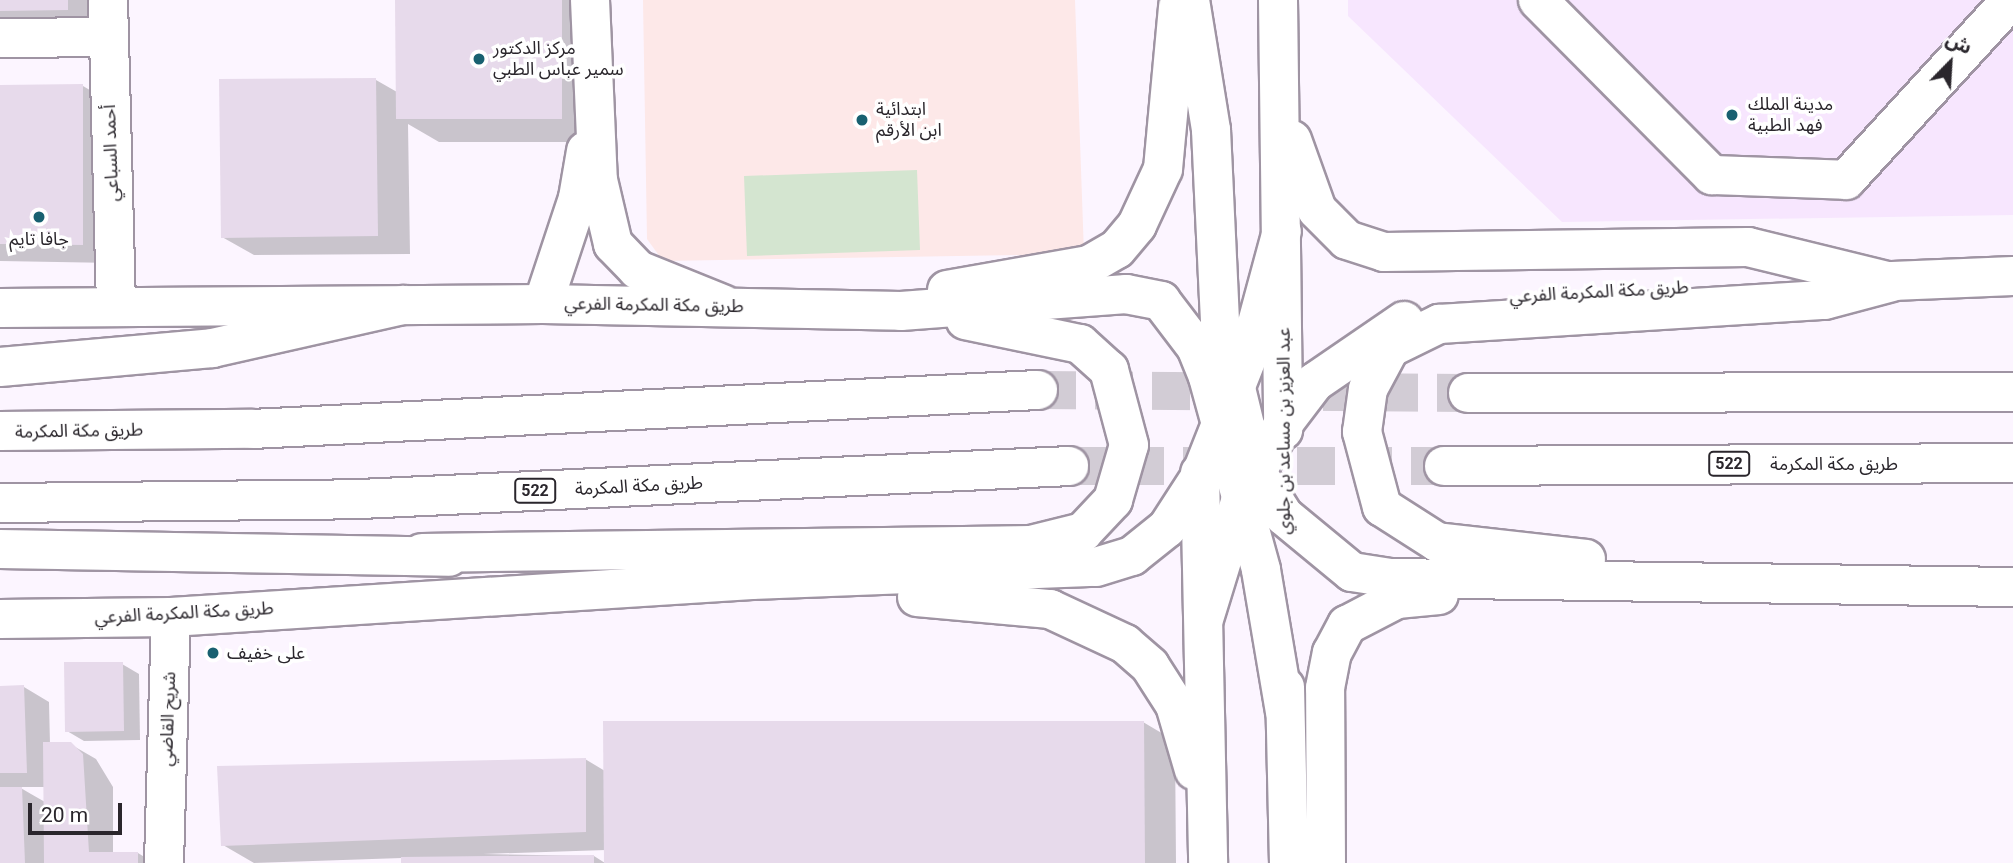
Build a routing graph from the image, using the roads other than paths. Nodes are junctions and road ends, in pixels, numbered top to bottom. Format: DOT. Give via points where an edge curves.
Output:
graph roads {
  1 [pos="590,0"];
  2 [pos="1179,0"];
  3 [pos="1187,0"];
  4 [pos="1278,0"];
  5 [pos="1538,0"];
  6 [pos="2011,0"];
  7 [pos="107,18"];
  8 [pos="0,38"];
  9 [pos="592,44"];
  10 [pos="1282,111"];
  11 [pos="1282,231"];
  12 [pos="2013,276"];
  13 [pos="1892,282"];
  14 [pos="543,304"];
  15 [pos="116,305"];
  16 [pos="404,305"];
  17 [pos="723,305"];
  18 [pos="0,308"];
  19 [pos="901,311"];
  20 [pos="1196,347"];
  21 [pos="0,367"];
  22 [pos="1236,388"];
  23 [pos="1038,390"];
  24 [pos="2013,392"];
  25 [pos="1468,393"];
  26 [pos="1283,424"];
  27 [pos="0,431"];
  28 [pos="1221,431"];
  29 [pos="2013,463"];
  30 [pos="1069,466"];
  31 [pos="1444,466"];
  32 [pos="1200,477"];
  33 [pos="1248,487"];
  34 [pos="0,503"];
  35 [pos="1284,516"];
  36 [pos="0,549"];
  37 [pos="422,553"];
  38 [pos="752,580"];
  39 [pos="1766,583"];
  40 [pos="651,586"];
  41 [pos="2013,587"];
  42 [pos="171,617"];
  43 [pos="0,619"];
  44 [pos="1204,619"];
  45 [pos="1285,712"];
  46 [pos="1208,822"];
  47 [pos="164,863"];
  48 [pos="1208,863"];
  49 [pos="1289,863"];
  50 [pos="1326,863"];
  1 -- 9 [label="main road"];
  2 -- 19 [label="main road" via="1163,169 1155,196 1117,249 1089,265 967,282"];
  3 -- 20 [label="main road"];
  3 -- 22 [label="main road, طريق مكة المكرمة الفرعي" via="1211,130 1220,322"];
  4 -- 10 [label="main road, عبد العزيز بن مساعد بن جلوي"];
  5 -- 6 [label="main road" via="1712,175 1846,180"];
  7 -- 8 [label="main road"];
  7 -- 15 [label="main road, أحمد السباعي"];
  9 -- 14 [label="main road" via="578,198"];
  9 -- 17 [label="main road" via="598,180 613,244 638,270"];
  10 -- 11 [label="main road, عبد العزيز بن مساعد بن جلوي"];
  10 -- 13 [label="main road" via="1317,210 1348,240 1384,252 1748,247"];
  11 -- 22 [label="main road, طريق مكة المكرمة الفرعي"];
  11 -- 26 [label="main road, عبد العزيز بن مساعد بن جلوي"];
  12 -- 13 [label="main road, طريق مكة المكرمة الفرعي"];
  13 -- 26 [label="main road, طريق مكة المكرمة الفرعي" via="1790,281 1443,302 1376,336 1325,374"];
  13 -- 39 [label="main road" via="1825,300 1439,324 1390,348 1368,389 1362,432 1382,507 1437,542"];
  14 -- 16 [label="main road, طريق مكة المكرمة الفرعي"];
  14 -- 17 [label="main road, طريق مكة المكرمة الفرعي"];
  15 -- 16 [label="main road, طريق مكة المكرمة الفرعي"];
  15 -- 18 [label="main road, طريق مكة المكرمة الفرعي"];
  16 -- 21 [label="main road" via="212,348"];
  17 -- 19 [label="main road, طريق مكة المكرمة الفرعي"];
  19 -- 20 [label="main road, طريق مكة المكرمة الفرعي" via="1126,294 1161,301"];
  19 -- 37 [label="main road" via="1080,344 1109,370 1129,445 1113,500 1083,532 1031,545"];
  20 -- 28 [label="main road, طريق مكة المكرمة الفرعي"];
  20 -- 32 [label="main road"];
  22 -- 28 [label="main road, طريق مكة المكرمة الفرعي"];
  22 -- 33 [label="main road, طريق مكة المكرمة الفرعي"];
  23 -- 27 [label="main road, طريق مكة المكرمة" via="252,429"];
  24 -- 25 [label="main road"];
  26 -- 33 [label="main road, طريق مكة المكرمة الفرعي"];
  26 -- 35 [label="main road, عبد العزيز بن مساعد بن جلوي"];
  28 -- 32 [label="main road, طريق مكة المكرمة الفرعي"];
  28 -- 33 [label="main road, طريق مكة المكرمة الفرعي"];
  29 -- 31 [label="main road, طريق مكة المكرمة / 522"];
  30 -- 34 [label="main road, طريق مكة المكرمة / 522" via="360,499"];
  32 -- 38 [label="main road, طريق مكة المكرمة الفرعي" via="1167,528 1132,556 1096,568"];
  32 -- 44 [label="main road"];
  33 -- 35 [label="main road, طريق مكة المكرمة الفرعي"];
  33 -- 44 [label="main road, طريق مكة المكرمة الفرعي"];
  33 -- 45 [label="main road, طريق مكة المكرمة الفرعي"];
  35 -- 39 [label="main road, طريق مكة المكرمة الفرعي" via="1352,572 1391,578"];
  35 -- 45 [label="main road, عبد العزيز بن مساعد بن جلوي"];
  36 -- 37 [label="main road"];
  37 -- 40 [label="main road"];
  38 -- 40 [label="main road, طريق مكة المكرمة الفرعي"];
  38 -- 46 [label="main road" via="1006,602 1094,626 1150,666 1175,705"];
  39 -- 41 [label="main road, طريق مكة المكرمة الفرعي"];
  39 -- 50 [label="main road" via="1397,599 1348,625 1325,688"];
  40 -- 42 [label="main road, طريق مكة المكرمة الفرعي"];
  42 -- 43 [label="main road, طريق مكة المكرمة الفرعي"];
  42 -- 47 [label="main road, شريح القاضي"];
  44 -- 46 [label="main road"];
  45 -- 49 [label="main road, عبد العزيز بن مساعد بن جلوي"];
  46 -- 48 [label="main road"];
}
